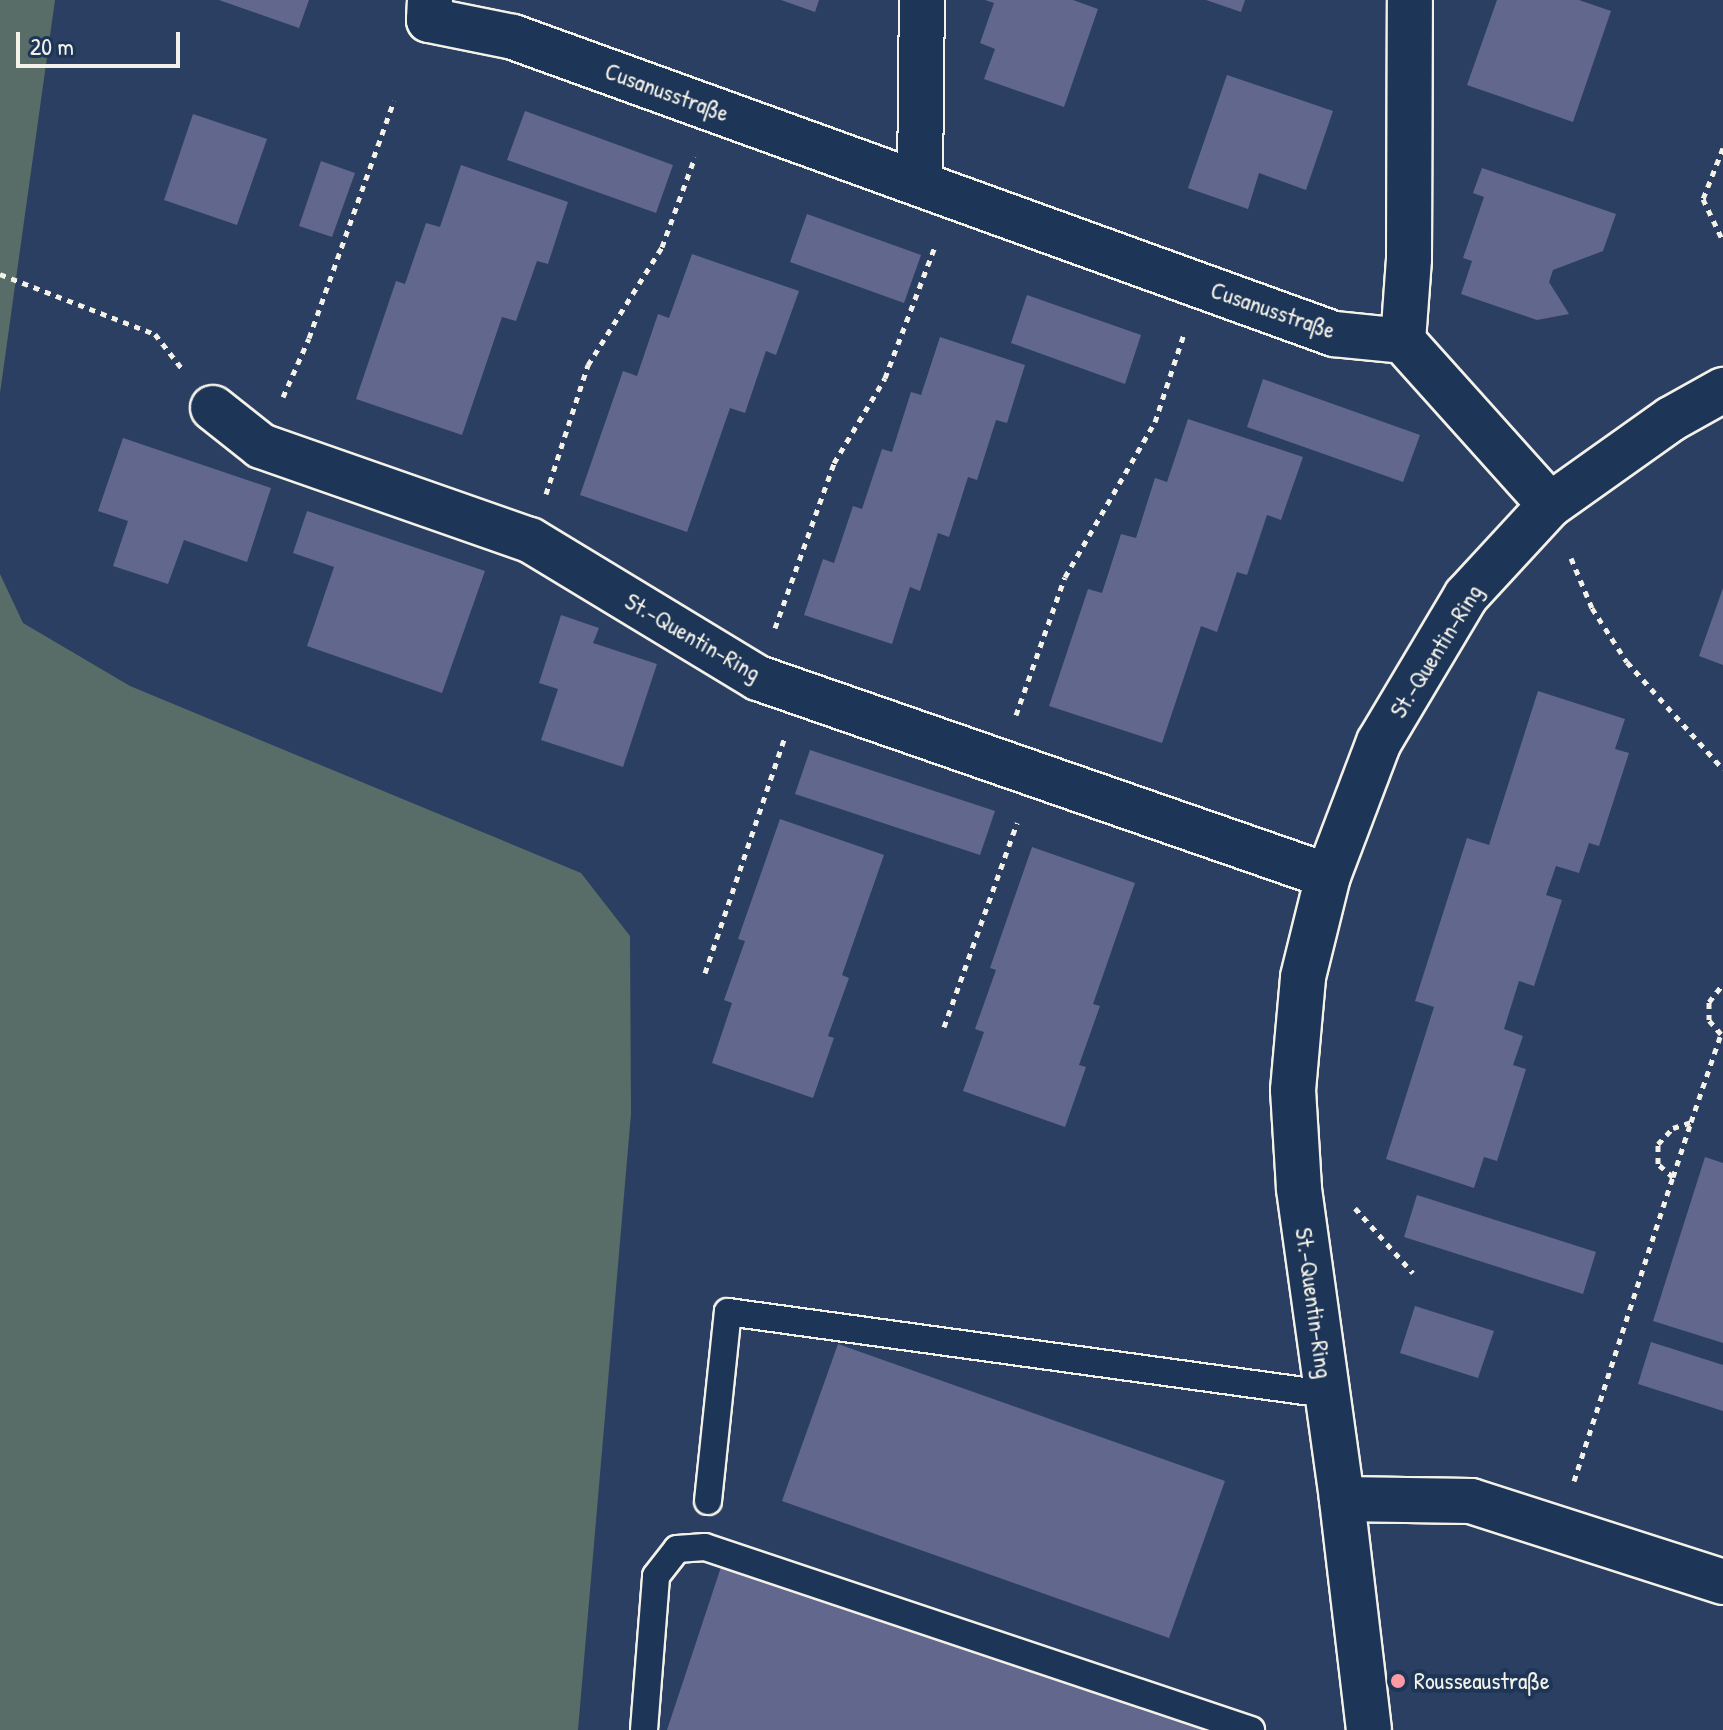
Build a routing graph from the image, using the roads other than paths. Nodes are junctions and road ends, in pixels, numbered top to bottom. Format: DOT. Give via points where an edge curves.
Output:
graph roads {
  1 [pos="430,0"];
  2 [pos="922,0"];
  3 [pos="1410,0"];
  4 [pos="920,182"];
  5 [pos="1403,341"];
  6 [pos="1723,390"];
  7 [pos="213,408"];
  8 [pos="1550,505"];
  9 [pos="1328,876"];
  10 [pos="1326,1394"];
  11 [pos="1342,1499"];
  12 [pos="708,1501"];
  13 [pos="1723,1582"];
  14 [pos="644,1730"];
  15 [pos="1251,1730"];
  16 [pos="1369,1730"];
  1 -- 4 [label="street, Cusanusstraße" via="429,20 513,37"];
  2 -- 4 [label="street"];
  3 -- 5 [label="street" via="1409,259"];
  4 -- 5 [label="street, Cusanusstraße" via="1334,334"];
  5 -- 8 [label="street"];
  6 -- 8 [label="street, St.-Quentin-Ring" via="1671,419"];
  7 -- 9 [label="street, St.-Quentin-Ring" via="261,446 530,540 758,678"];
  8 -- 9 [label="street, St.-Quentin-Ring" via="1458,609 1379,742"];
  9 -- 10 [label="street, St.-Quentin-Ring" via="1303,977 1293,1090 1299,1188"];
  10 -- 11 [label="street, St.-Quentin-Ring"];
  10 -- 12 [label="lane" via="728,1312"];
  11 -- 13 [label="street" via="1471,1501"];
  11 -- 16 [label="street, St.-Quentin-Ring"];
  14 -- 15 [label="lane" via="656,1576 677,1549 705,1547"];
}
